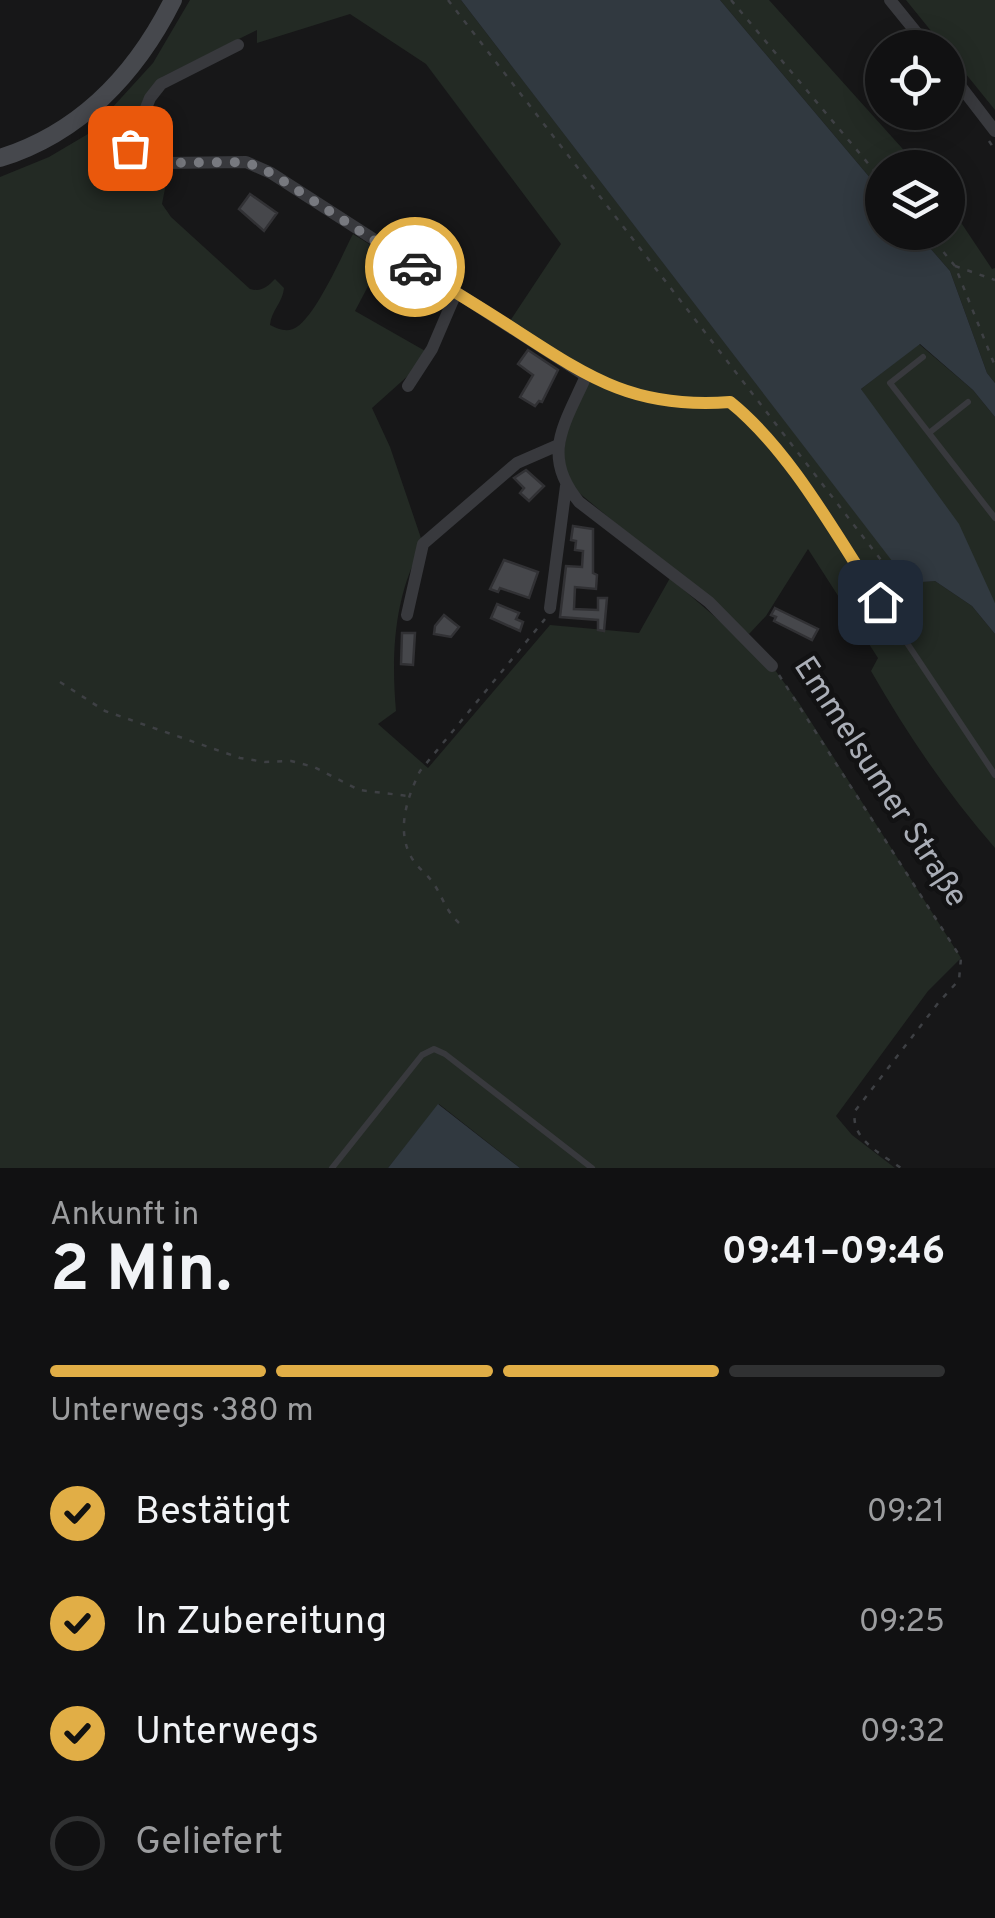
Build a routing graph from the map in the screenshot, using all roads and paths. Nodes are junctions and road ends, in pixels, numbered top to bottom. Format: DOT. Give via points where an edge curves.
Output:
graph roads {
  1 [pos="173,0"];
  2 [pos="448,0"];
  3 [pos="730,0"];
  4 [pos="890,0"];
  5 [pos="914,30"];
  6 [pos="238,45"];
  7 [pos="965,92"];
  8 [pos="88,111"];
  9 [pos="995,131"];
  10 [pos="130,148"];
  11 [pos="0,158"];
  12 [pos="865,160"];
  13 [pos="942,250"];
  14 [pos="955,266"];
  15 [pos="995,280"];
  16 [pos="456,293"];
  17 [pos="923,357"];
  18 [pos="995,366"];
  19 [pos="586,376"];
  20 [pos="408,386"];
  21 [pos="749,390"];
  22 [pos="730,402"];
  23 [pos="968,402"];
  24 [pos="929,433"];
  25 [pos="556,446"];
  26 [pos="566,486"];
  27 [pos="995,518"];
  28 [pos="550,608"];
  29 [pos="407,615"];
  30 [pos="900,632"];
  31 [pos="772,666"];
  32 [pos="60,682"];
  33 [pos="995,775"];
  34 [pos="409,796"];
  35 [pos="458,923"];
  36 [pos="332,1168"];
  37 [pos="592,1168"];
  38 [pos="900,1168"];
  1 -- 8 [label="street" via="137,61"];
  2 -- 21 [label="path"];
  3 -- 12 [label="path"];
  4 -- 5 [label="street"];
  6 -- 10 [label="street" via="160,84"];
  7 -- 9 [label="street"];
  8 -- 10 [label="street"];
  8 -- 11 [label="street"];
  10 -- 16 [label="street" via="164,163 246,162 271,173"];
  13 -- 14 [label="path"];
  14 -- 15 [label="path"];
  14 -- 18 [label="path"];
  16 -- 19 [label="street"];
  16 -- 20 [label="street"];
  17 -- 24 [label="lane" via="890,383"];
  19 -- 22 [label="lane" via="659,400"];
  19 -- 25 [label="street"];
  21 -- 22 [label="path"];
  21 -- 30 [label="path" via="898,582"];
  22 -- 30 [label="lane" via="752,419 801,484"];
  23 -- 24 [label="lane"];
  24 -- 27 [label="lane"];
  25 -- 26 [label="street"];
  25 -- 29 [label="street" via="517,463 422,544"];
  26 -- 28 [label="street"];
  26 -- 31 [label="street, Emmelsumer Straße" via="709,602"];
  28 -- 34 [label="path" via="420,771"];
  30 -- 33 [label="lane"];
  31 -- 38 [label="path, Emmelsumer Straße" via="961,958 960,980 855,1111 856,1132"];
  32 -- 34 [label="path" via="105,711 240,758 291,761 359,790"];
  34 -- 35 [label="path" via="404,842"];
  36 -- 37 [label="lane" via="422,1055 434,1049"];
}
